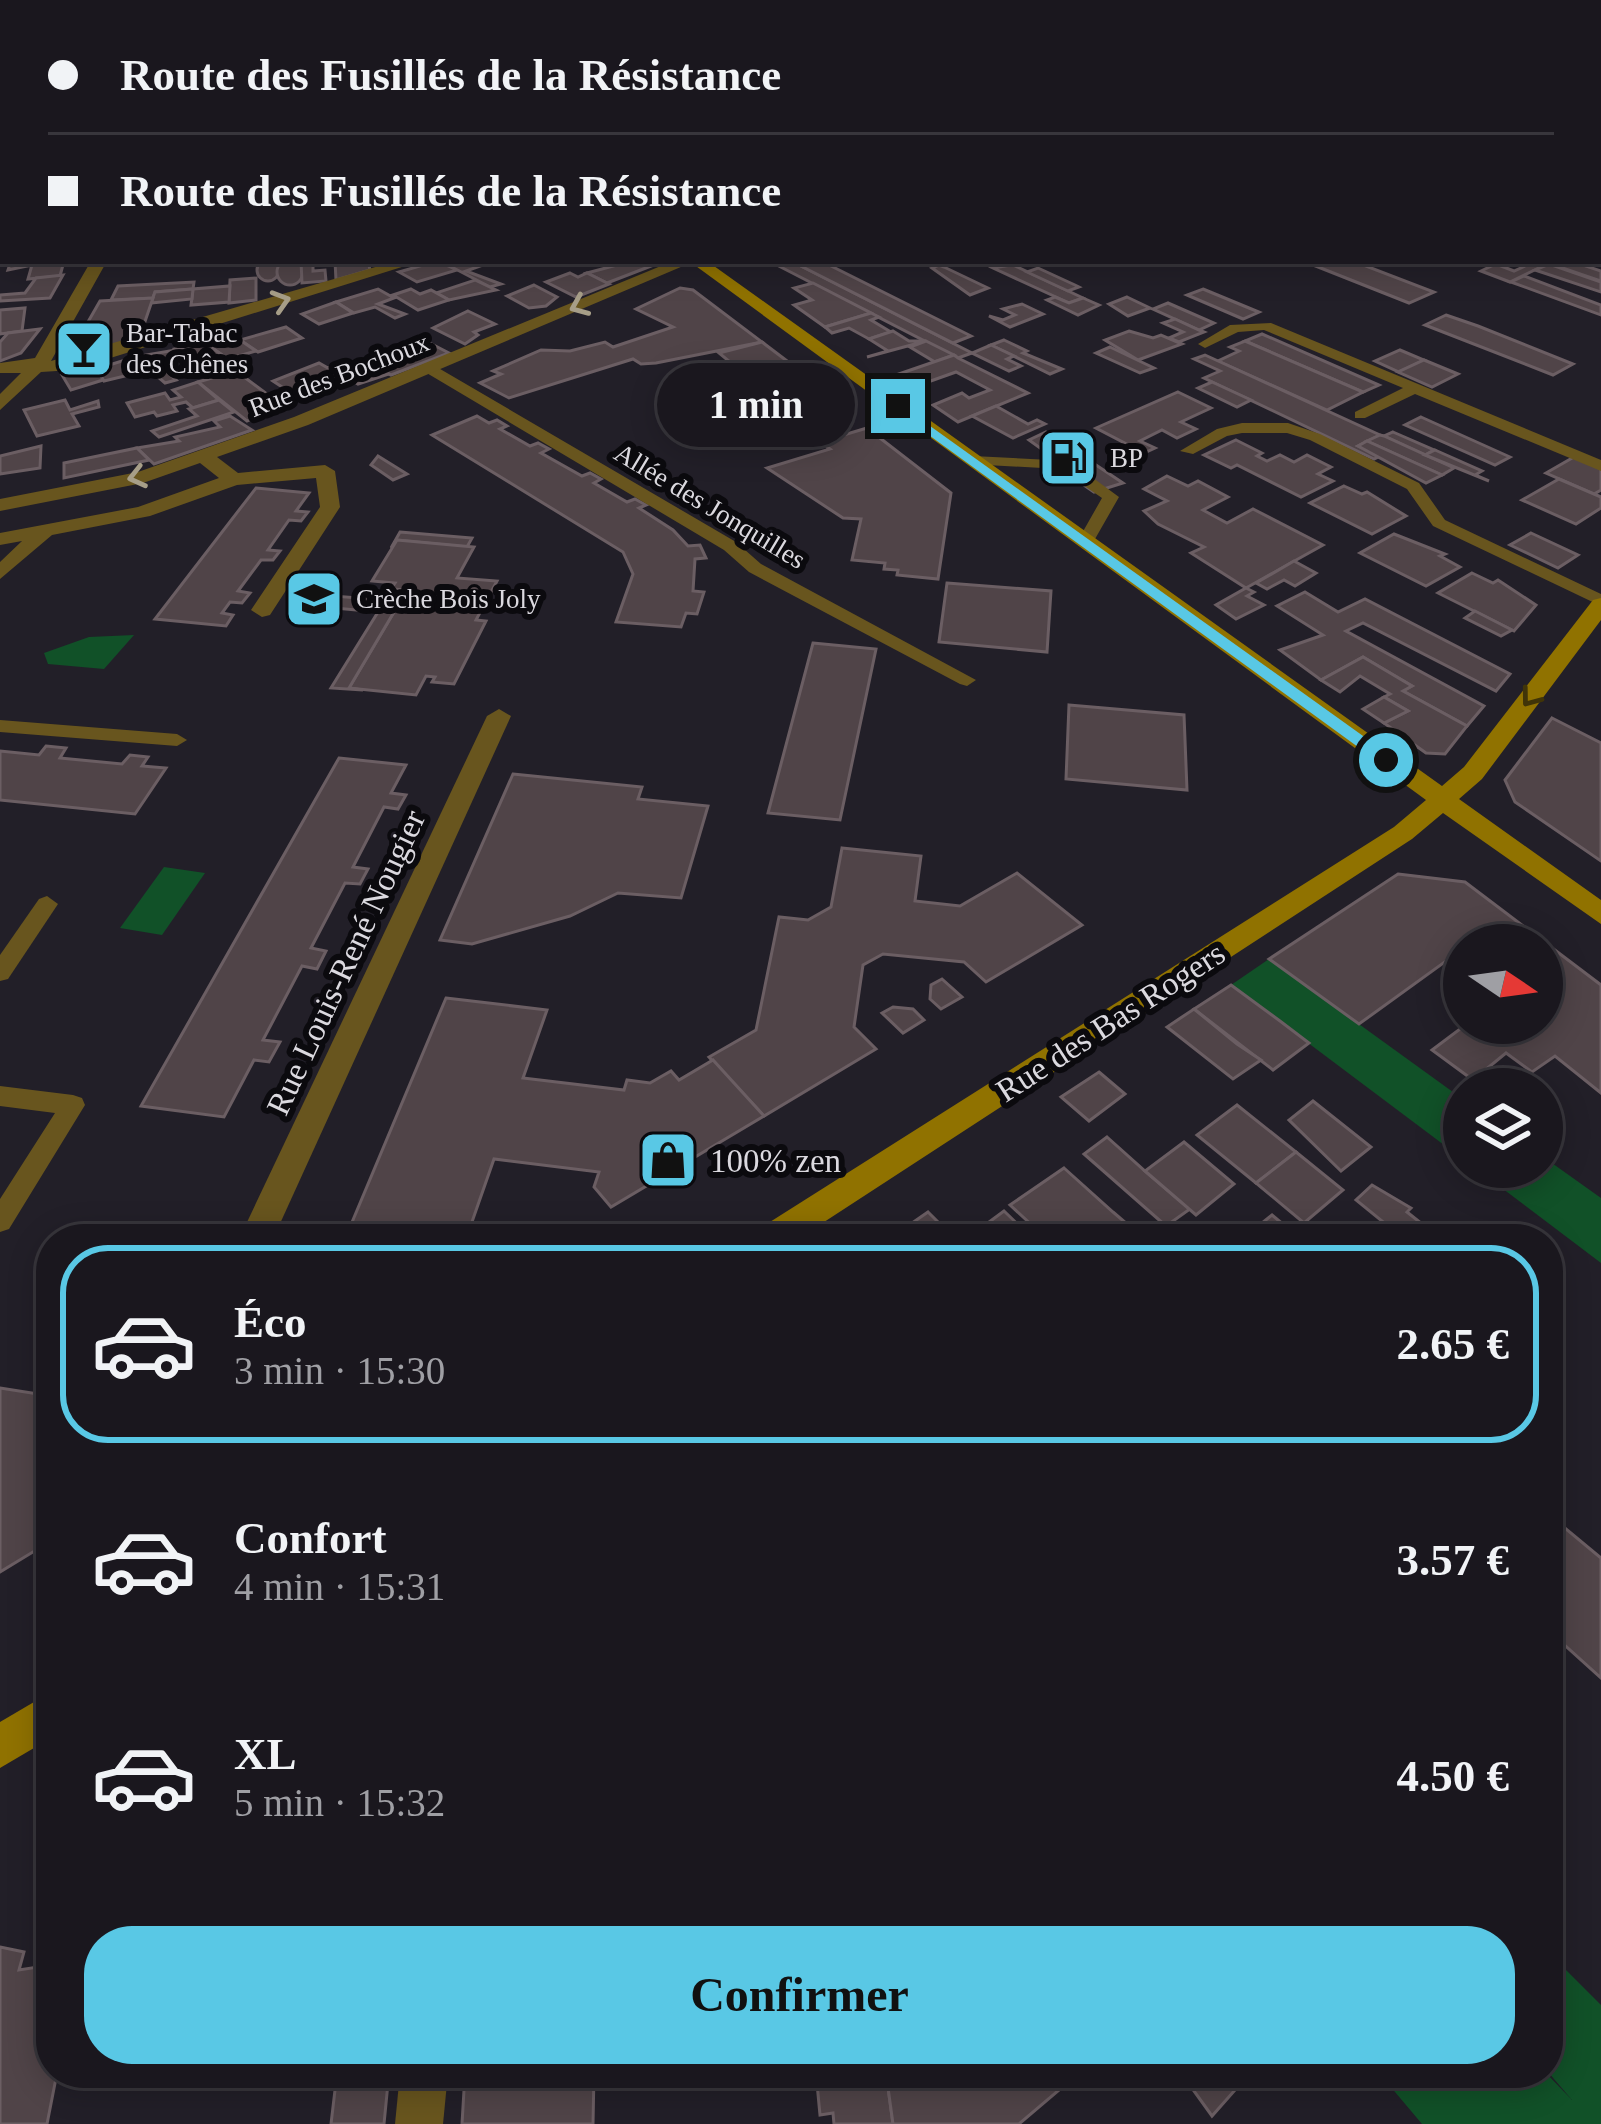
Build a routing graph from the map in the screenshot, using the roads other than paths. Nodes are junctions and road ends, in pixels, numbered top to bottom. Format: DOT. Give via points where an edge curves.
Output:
graph roads {
  1 [pos="97,264"];
  2 [pos="403,264"];
  3 [pos="680,264"];
  4 [pos="701,264"];
  5 [pos="1205,344"];
  6 [pos="0,368"];
  7 [pos="37,368"];
  8 [pos="430,370"];
  9 [pos="1413,389"];
  10 [pos="0,404"];
  11 [pos="1360,415"];
  12 [pos="1188,451"];
  13 [pos="202,456"];
  14 [pos="973,461"];
  15 [pos="1601,466"];
  16 [pos="234,479"];
  17 [pos="0,505"];
  18 [pos="43,533"];
  19 [pos="0,539"];
  20 [pos="1085,542"];
  21 [pos="0,573"];
  22 [pos="1601,603"];
  23 [pos="262,610"];
  24 [pos="967,680"];
  25 [pos="499,716"];
  26 [pos="0,726"];
  27 [pos="177,740"];
  28 [pos="1445,798"];
  29 [pos="47,904"];
  30 [pos="1601,914"];
  31 [pos="0,973"];
  32 [pos="0,1096"];
  33 [pos="0,1221"];
  34 [pos="263,1224"];
  35 [pos="795,1224"];
  36 [pos="36,1723"];
  37 [pos="0,1747"];
  38 [pos="423,2088"];
  39 [pos="419,2124"];
  1 -- 7 [label="street"];
  7 -- 2 [label="street, one-way" via="66,366"];
  3 -- 8 [label="street, Rue des Bochoux, one-way"];
  4 -- 14 [label="main road"];
  5 -- 9 [label="lane" via="1235,328 1266,326"];
  6 -- 7 [label="street"];
  7 -- 10 [label="street"];
  8 -- 13 [label="street, Rue des Bochoux"];
  8 -- 24 [label="lane, Allée des Jonquilles" via="755,568"];
  9 -- 11 [label="lane"];
  9 -- 15 [label="lane"];
  12 -- 22 [label="lane" via="1242,428 1315,436 1413,486 1439,524"];
  13 -- 16 [label="street"];
  13 -- 17 [label="street, Rue des Bochoux, one-way" via="143,477"];
  14 -- 20 [label="main road"];
  14 -- 20 [label="lane" via="1064,464 1111,496"];
  16 -- 18 [label="street" via="143,512"];
  16 -- 23 [label="street" via="325,471 330,507"];
  18 -- 19 [label="street"];
  18 -- 21 [label="street"];
  20 -- 28 [label="main road"];
  22 -- 28 [label="main road, Rue des Bas Rogers, one-way" via="1473,773"];
  25 -- 34 [label="street, Rue Louis-René Nougier"];
  26 -- 27 [label="lane"];
  28 -- 30 [label="main road"];
  28 -- 35 [label="main road, Rue des Bas Rogers" via="1403,833"];
  29 -- 31 [label="lane"];
  32 -- 33 [label="lane" via="73,1105"];
  36 -- 37 [label="main road"];
  38 -- 39 [label="street"];
}
